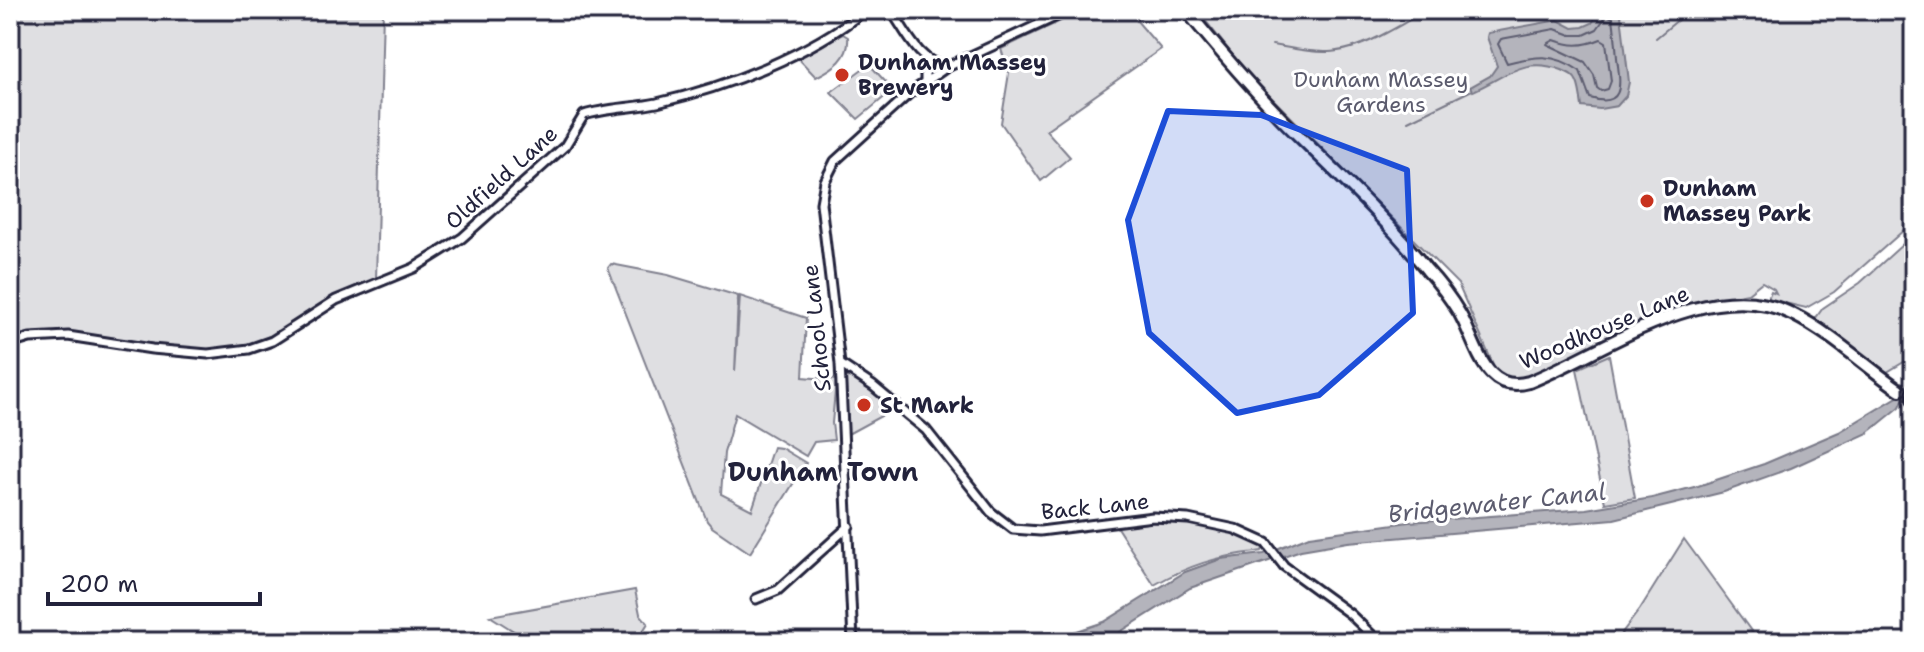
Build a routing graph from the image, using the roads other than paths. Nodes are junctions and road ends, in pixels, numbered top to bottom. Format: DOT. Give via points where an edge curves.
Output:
graph roads {
  1 [pos="865,10"];
  2 [pos="891,10"];
  3 [pos="1070,10"];
  4 [pos="1186,10"];
  5 [pos="925,59"];
  6 [pos="947,67"];
  7 [pos="925,82"];
  8 [pos="10,344"];
  9 [pos="840,364"];
  10 [pos="1900,390"];
  11 [pos="849,526"];
  12 [pos="756,599"];
  13 [pos="853,642"];
  14 [pos="1379,642"];
  1 -- 8 [label="street, Oldfield Lane" via="826,37 727,82 654,103 584,115 565,146 462,238 414,268 336,300 272,341 208,354 68,336"];
  2 -- 5 [label="street"];
  3 -- 6 [label="street"];
  4 -- 10 [label="main road, Woodhouse Lane" via="1427,269 1498,382 1529,382 1674,316 1743,301 1792,314"];
  5 -- 6 [label="street"];
  5 -- 7 [label="street"];
  6 -- 7 [label="street, School Lane"];
  7 -- 9 [label="street, School Lane" via="843,152 825,181 821,203"];
  9 -- 11 [label="street, School Lane"];
  9 -- 14 [label="street, Back Lane" via="917,421 991,512 1013,529 1040,531 1166,517 1235,529 1271,548 1281,563"];
  11 -- 12 [label="street" via="778,590"];
  11 -- 13 [label="street, School Lane"];
}
